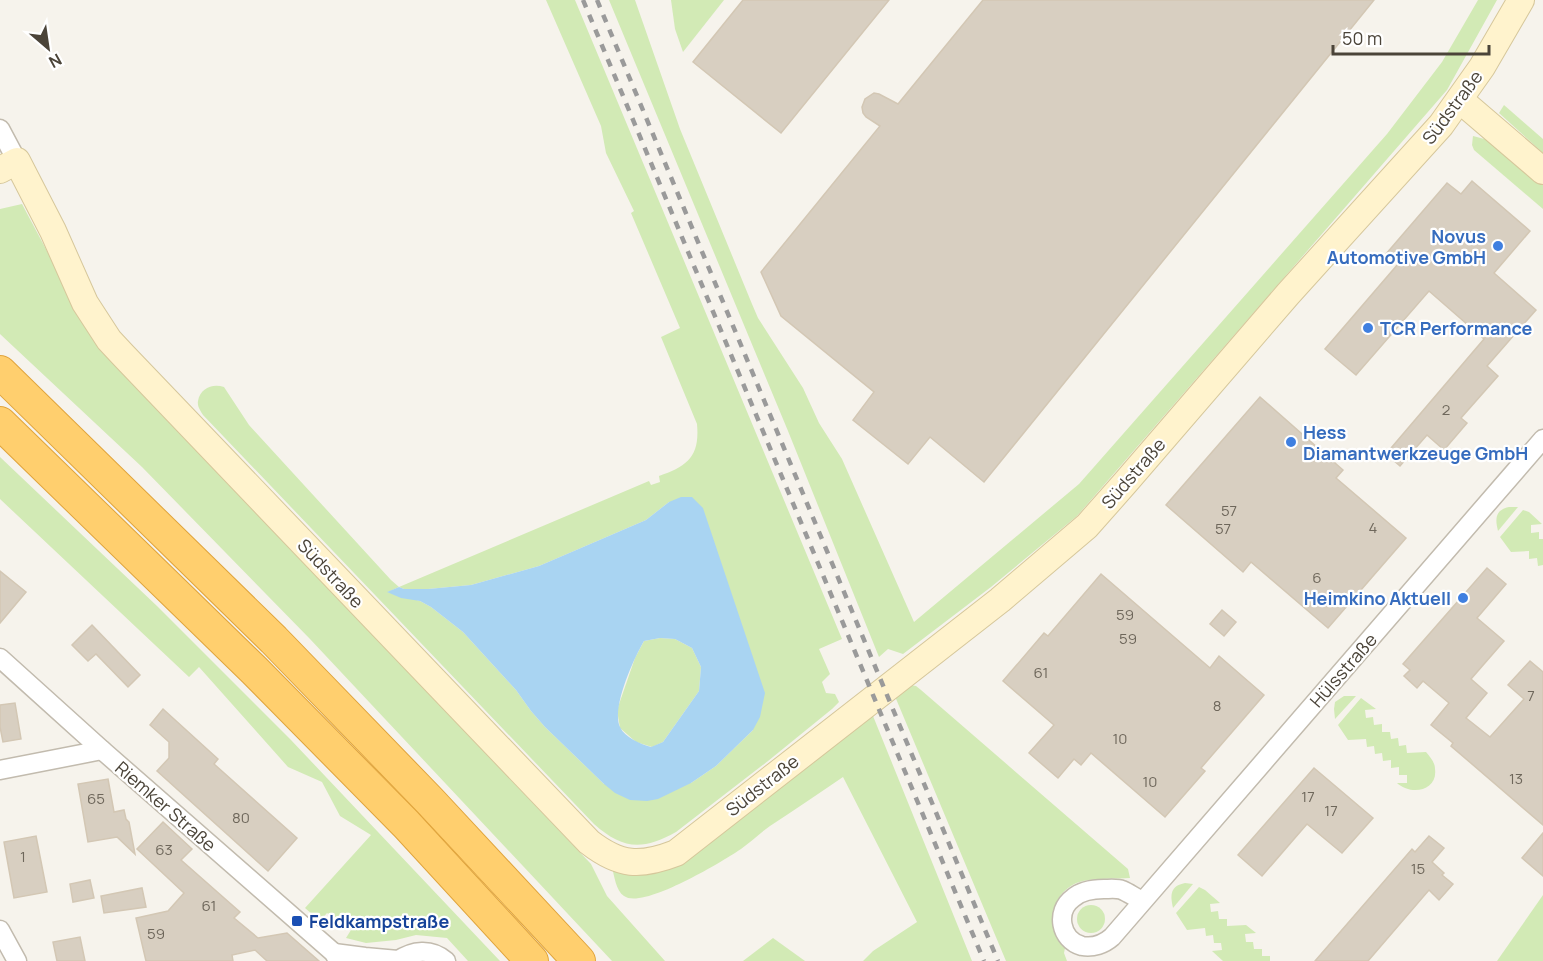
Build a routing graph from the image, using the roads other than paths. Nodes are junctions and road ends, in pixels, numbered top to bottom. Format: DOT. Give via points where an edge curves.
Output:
graph roads {
  1 [pos="1521,0"];
  2 [pos="1460,100"];
  3 [pos="0,129"];
  4 [pos="9,165"];
  5 [pos="1543,171"];
  6 [pos="0,372"];
  7 [pos="0,423"];
  8 [pos="1543,439"];
  9 [pos="0,658"];
  10 [pos="102,750"];
  11 [pos="0,770"];
  12 [pos="1143,901"];
  13 [pos="0,930"];
  14 [pos="336,957"];
  15 [pos="17,961"];
  16 [pos="397,961"];
  17 [pos="446,961"];
  18 [pos="532,961"];
  19 [pos="579,961"];
  1 -- 2 [label="street, Südstraße"];
  2 -- 4 [label="street, Südstraße" via="1087,526 1000,600 676,853 640,863 603,853 589,842 109,340 85,303 53,231"];
  2 -- 5 [label="street"];
  3 -- 4 [label="street, Südstraße"];
  6 -- 19 [label="highway" via="274,640"];
  7 -- 18 [label="highway" via="246,662 406,824"];
  8 -- 12 [label="street, Hülsstraße"];
  9 -- 10 [label="street, Riemker Straße"];
  10 -- 11 [label="street"];
  10 -- 14 [label="street, Riemker Straße"];
  13 -- 15 [label="street"];
  14 -- 16 [label="street, Riemker Straße"];
  16 -- 17 [label="street" via="425,951"];
}
